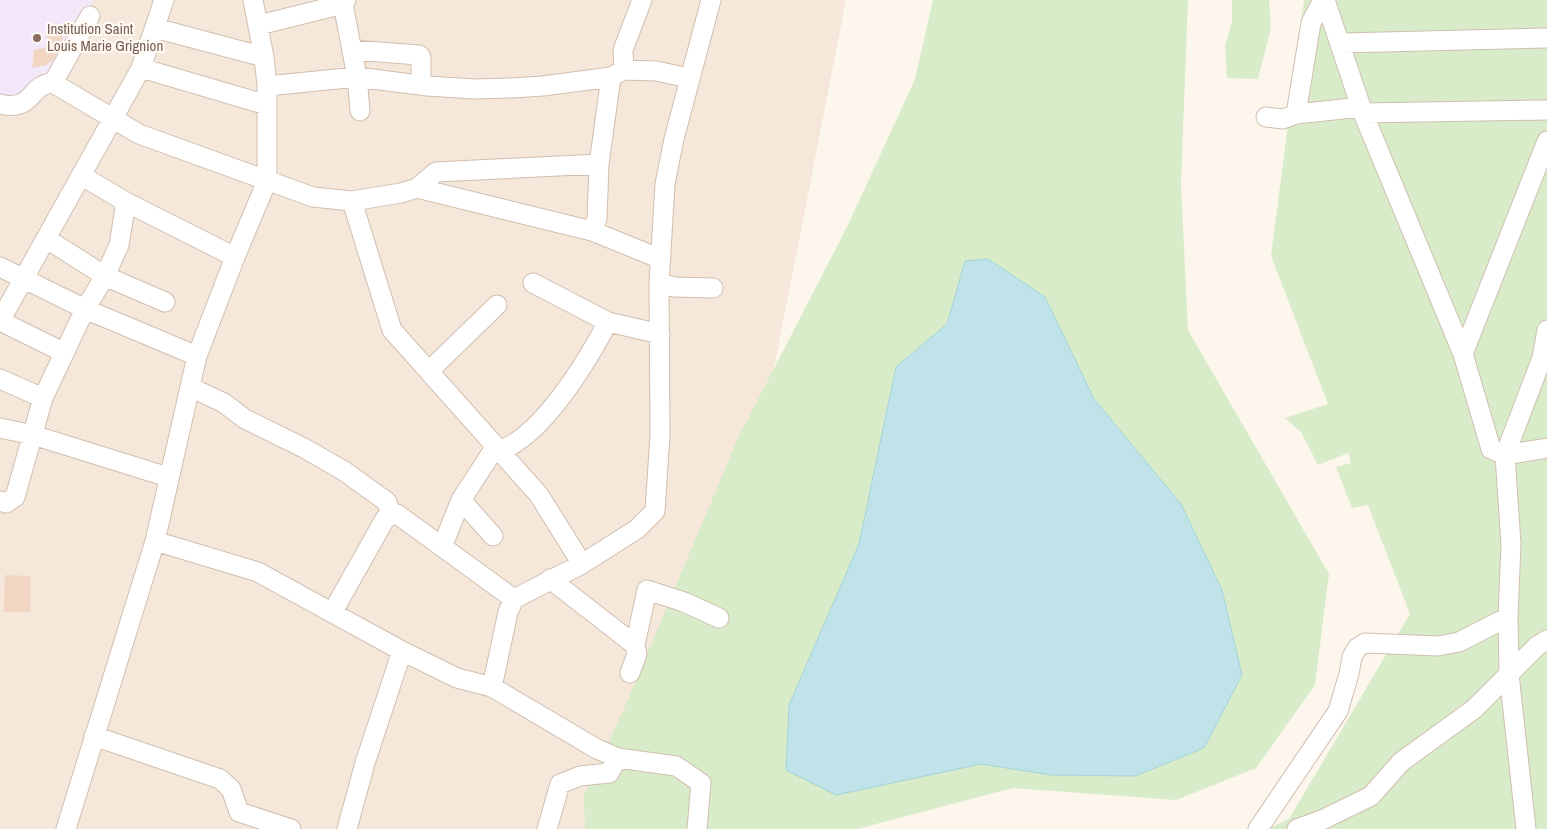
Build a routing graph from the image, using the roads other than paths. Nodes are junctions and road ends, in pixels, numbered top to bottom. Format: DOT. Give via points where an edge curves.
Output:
graph roads {
  1 [pos="164,0"];
  2 [pos="253,0"];
  3 [pos="642,0"];
  4 [pos="711,0"];
  5 [pos="1324,0"];
  6 [pos="345,2"];
  7 [pos="90,16"];
  8 [pos="259,25"];
  9 [pos="155,28"];
  10 [pos="1547,38"];
  11 [pos="1342,43"];
  12 [pos="352,50"];
  13 [pos="264,57"];
  14 [pos="141,68"];
  15 [pos="617,74"];
  16 [pos="357,77"];
  17 [pos="689,78"];
  18 [pos="53,83"];
  19 [pos="421,85"];
  20 [pos="267,86"];
  21 [pos="0,104"];
  22 [pos="267,105"];
  23 [pos="1362,110"];
  24 [pos="1547,110"];
  25 [pos="360,111"];
  26 [pos="1296,114"];
  27 [pos="1266,117"];
  28 [pos="113,118"];
  29 [pos="1547,141"];
  30 [pos="599,164"];
  31 [pos="82,176"];
  32 [pos="267,181"];
  33 [pos="417,188"];
  34 [pos="352,201"];
  35 [pos="126,202"];
  36 [pos="592,231"];
  37 [pos="47,239"];
  38 [pos="235,257"];
  39 [pos="661,259"];
  40 [pos="0,267"];
  41 [pos="105,276"];
  42 [pos="23,278"];
  43 [pos="533,283"];
  44 [pos="659,283"];
  45 [pos="713,288"];
  46 [pos="165,302"];
  47 [pos="497,305"];
  48 [pos="85,309"];
  49 [pos="0,321"];
  50 [pos="608,322"];
  51 [pos="1547,330"];
  52 [pos="660,334"];
  53 [pos="63,352"];
  54 [pos="1463,354"];
  55 [pos="197,356"];
  56 [pos="429,371"];
  57 [pos="0,379"];
  58 [pos="190,387"];
  59 [pos="43,398"];
  60 [pos="0,428"];
  61 [pos="33,435"];
  62 [pos="1547,448"];
  63 [pos="498,449"];
  64 [pos="1505,455"];
  65 [pos="168,476"];
  66 [pos="461,500"];
  67 [pos="0,501"];
  68 [pos="391,515"];
  69 [pos="493,536"];
  70 [pos="155,541"];
  71 [pos="442,547"];
  72 [pos="582,564"];
  73 [pos="550,579"];
  74 [pos="514,599"];
  75 [pos="332,613"];
  76 [pos="1508,616"];
  77 [pos="719,618"];
  78 [pos="1547,640"];
  79 [pos="635,646"];
  80 [pos="402,652"];
  81 [pos="630,673"];
  82 [pos="1509,674"];
  83 [pos="492,687"];
  84 [pos="94,736"];
  85 [pos="618,758"];
  86 [pos="66,829"];
  87 [pos="291,829"];
  88 [pos="347,829"];
  89 [pos="547,829"];
  90 [pos="697,829"];
  91 [pos="1258,829"];
  92 [pos="1297,829"];
  93 [pos="1526,829"];
  1 -- 9 [label="street"];
  2 -- 8 [label="street"];
  3 -- 15 [label="street"];
  4 -- 17 [label="street"];
  5 -- 11 [label="street"];
  5 -- 26 [label="street" via="1311,23"];
  6 -- 8 [label="street"];
  6 -- 12 [label="street"];
  7 -- 18 [label="street"];
  8 -- 13 [label="street"];
  9 -- 13 [label="street"];
  9 -- 14 [label="street"];
  10 -- 11 [label="street"];
  11 -- 23 [label="street"];
  12 -- 16 [label="street"];
  12 -- 19 [label="street" via="419,54"];
  13 -- 20 [label="street"];
  14 -- 22 [label="street"];
  14 -- 28 [label="street"];
  15 -- 17 [label="street" via="656,71"];
  15 -- 19 [label="street" via="512,88"];
  15 -- 30 [label="street"];
  16 -- 19 [label="street"];
  16 -- 20 [label="street"];
  16 -- 25 [label="street"];
  17 -- 39 [label="street" via="668,163"];
  18 -- 21 [label="street" via="42,85 22,104 14,107"];
  18 -- 28 [label="street"];
  20 -- 22 [label="street"];
  22 -- 32 [label="street"];
  23 -- 24 [label="street"];
  23 -- 26 [label="street"];
  23 -- 54 [label="street"];
  26 -- 27 [label="street" via="1283,119"];
  28 -- 31 [label="street"];
  28 -- 32 [label="street" via="139,134"];
  29 -- 54 [label="street"];
  30 -- 33 [label="street" via="436,172"];
  30 -- 36 [label="street" via="597,219"];
  31 -- 35 [label="street"];
  31 -- 37 [label="street"];
  32 -- 34 [label="street" via="313,197"];
  32 -- 38 [label="street"];
  33 -- 34 [label="street"];
  33 -- 36 [label="street"];
  34 -- 56 [label="street" via="392,330"];
  35 -- 38 [label="street"];
  35 -- 41 [label="street" via="119,245"];
  36 -- 39 [label="street"];
  37 -- 41 [label="street"];
  37 -- 42 [label="street"];
  38 -- 55 [label="street"];
  39 -- 44 [label="street"];
  40 -- 42 [label="street"];
  41 -- 46 [label="street"];
  41 -- 48 [label="street"];
  42 -- 48 [label="street"];
  42 -- 49 [label="street"];
  43 -- 50 [label="street"];
  44 -- 45 [label="street" via="682,288"];
  44 -- 52 [label="street"];
  47 -- 56 [label="street"];
  48 -- 53 [label="street"];
  48 -- 55 [label="street"];
  49 -- 53 [label="street"];
  50 -- 52 [label="street"];
  50 -- 63 [label="street" via="560,398 526,436 517,443"];
  51 -- 64 [label="street" via="1542,358"];
  52 -- 72 [label="street" via="660,435 655,511 637,528"];
  53 -- 59 [label="street"];
  54 -- 64 [label="street" via="1491,449"];
  55 -- 58 [label="street"];
  56 -- 63 [label="street"];
  57 -- 59 [label="street"];
  58 -- 65 [label="street"];
  58 -- 68 [label="street" via="344,471 387,502"];
  59 -- 61 [label="street"];
  60 -- 61 [label="street"];
  61 -- 65 [label="street"];
  61 -- 67 [label="street" via="15,497 6,503"];
  62 -- 64 [label="street"];
  63 -- 66 [label="street"];
  63 -- 72 [label="street" via="539,495"];
  64 -- 76 [label="street" via="1511,544"];
  65 -- 70 [label="street"];
  66 -- 69 [label="street"];
  66 -- 71 [label="street"];
  68 -- 71 [label="street" via="397,514"];
  68 -- 75 [label="street"];
  70 -- 75 [label="street" via="258,572"];
  70 -- 84 [label="street"];
  71 -- 74 [label="street"];
  72 -- 73 [label="street"];
  73 -- 74 [label="street"];
  73 -- 79 [label="street"];
  74 -- 83 [label="street" via="508,612"];
  75 -- 80 [label="street"];
  76 -- 82 [label="street"];
  76 -- 91 [label="street" via="1459,642 1438,646 1365,643 1357,648 1338,711"];
  77 -- 79 [label="street" via="647,590"];
  78 -- 82 [label="street"];
  79 -- 81 [label="street" via="637,654"];
  80 -- 83 [label="street" via="457,678"];
  80 -- 88 [label="street"];
  82 -- 92 [label="street" via="1474,709 1401,762 1371,796"];
  82 -- 93 [label="street"];
  83 -- 85 [label="street" via="597,750"];
  84 -- 86 [label="street"];
  84 -- 87 [label="street" via="220,779 230,789 239,812"];
  85 -- 89 [label="street" via="609,773 580,776 560,784"];
  85 -- 90 [label="street" via="676,766 701,783"];
}
